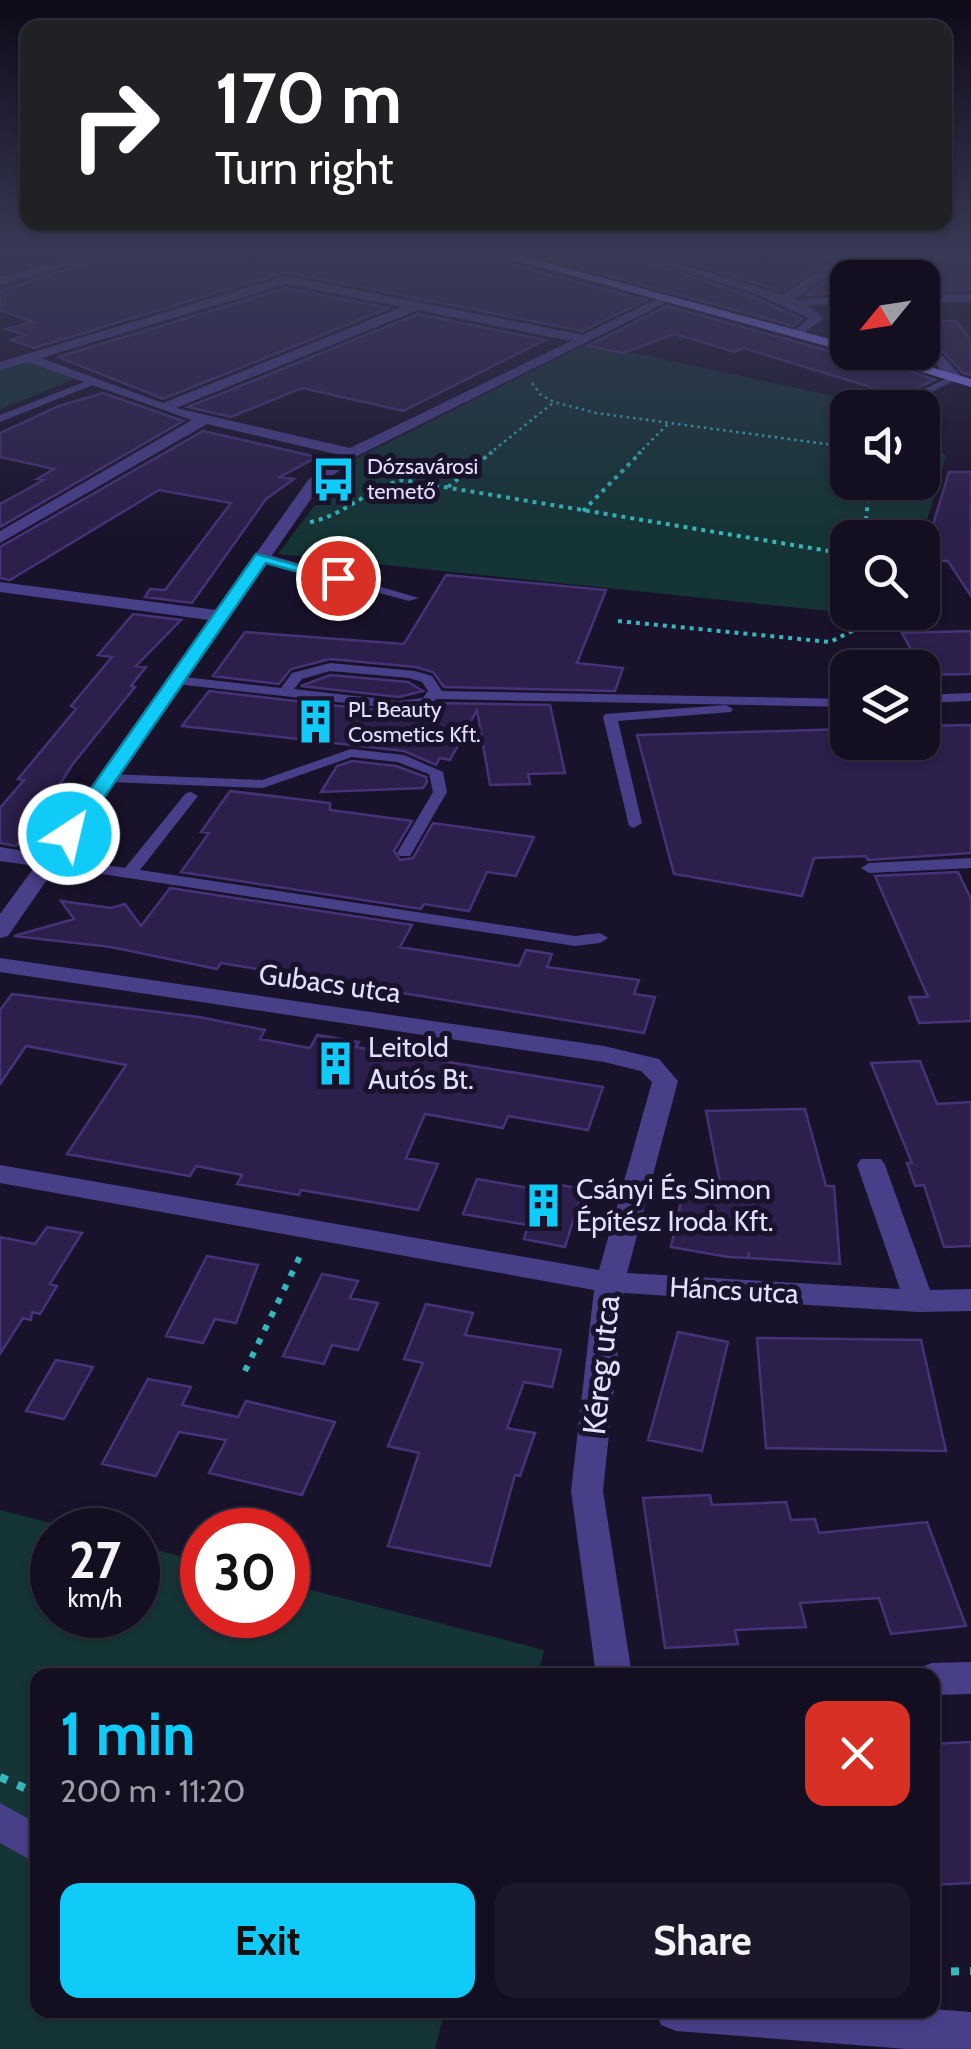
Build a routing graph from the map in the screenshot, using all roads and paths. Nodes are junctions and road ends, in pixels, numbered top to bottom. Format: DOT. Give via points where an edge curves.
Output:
graph roads {
  1 [pos="68,346"];
  2 [pos="318,346"];
  3 [pos="571,346"];
  4 [pos="0,348"];
  5 [pos="27,358"];
  6 [pos="940,360"];
  7 [pos="0,366"];
  8 [pos="926,370"];
  9 [pos="519,371"];
  10 [pos="954,378"];
  11 [pos="92,382"];
  12 [pos="971,383"];
  13 [pos="928,390"];
  14 [pos="554,402"];
  15 [pos="163,408"];
  16 [pos="0,419"];
  17 [pos="205,419"];
  18 [pos="668,424"];
  19 [pos="830,445"];
  20 [pos="352,453"];
  21 [pos="448,487"];
  22 [pos="583,511"];
  23 [pos="287,522"];
  24 [pos="0,538"];
  25 [pos="830,551"];
  26 [pos="262,558"];
  27 [pos="5,592"];
  28 [pos="413,598"];
  29 [pos="221,616"];
  30 [pos="618,621"];
  31 [pos="852,630"];
  32 [pos="176,680"];
  33 [pos="285,692"];
  34 [pos="435,695"];
  35 [pos="971,697"];
  36 [pos="940,698"];
  37 [pos="830,703"];
  38 [pos="803,704"];
  39 [pos="108,778"];
  40 [pos="191,796"];
  41 [pos="634,823"];
  42 [pos="0,854"];
  43 [pos="405,854"];
  44 [pos="49,861"];
  45 [pos="971,862"];
  46 [pos="868,868"];
  47 [pos="129,873"];
  48 [pos="0,932"];
  49 [pos="600,938"];
  50 [pos="0,964"];
  51 [pos="650,1065"];
  52 [pos="871,1165"];
  53 [pos="0,1174"];
  54 [pos="313,1230"];
  55 [pos="610,1282"];
  56 [pos="971,1300"];
  57 [pos="919,1301"];
  58 [pos="245,1371"];
  59 [pos="613,1668"];
  60 [pos="971,1678"];
  61 [pos="940,1679"];
  62 [pos="0,1777"];
  63 [pos="30,1790"];
  64 [pos="0,1821"];
  65 [pos="0,1841"];
  66 [pos="30,1843"];
  67 [pos="30,1847"];
  68 [pos="940,1972"];
  69 [pos="971,1972"];
  70 [pos="779,2018"];
  71 [pos="971,2033"];
  1 -- 5 [label="street"];
  2 -- 15 [label="street"];
  3 -- 9 [label="street"];
  4 -- 5 [label="street"];
  5 -- 7 [label="street"];
  5 -- 11 [label="street"];
  6 -- 10 [label="street"];
  8 -- 10 [label="street"];
  9 -- 14 [label="path" via="531,374 534,387"];
  9 -- 20 [label="street"];
  10 -- 12 [label="street"];
  10 -- 13 [label="lane"];
  11 -- 15 [label="street"];
  11 -- 16 [label="lane"];
  14 -- 18 [label="path"];
  14 -- 21 [label="path"];
  15 -- 17 [label="street"];
  17 -- 20 [label="street"];
  17 -- 24 [label="street"];
  18 -- 19 [label="path"];
  18 -- 22 [label="path"];
  20 -- 23 [label="street" via="314,483"];
  21 -- 22 [label="path"];
  21 -- 23 [label="path" via="390,482 355,497 330,518"];
  22 -- 25 [label="path"];
  23 -- 26 [label="street"];
  26 -- 28 [label="lane"];
  26 -- 29 [label="street"];
  27 -- 29 [label="street"];
  29 -- 32 [label="street"];
  30 -- 31 [label="path" via="830,642"];
  32 -- 33 [label="lane"];
  32 -- 39 [label="street"];
  33 -- 34 [label="lane" via="410,706"];
  33 -- 34 [label="lane" via="297,676 330,667 410,674 427,679"];
  34 -- 38 [label="lane"];
  35 -- 36 [label="lane"];
  37 -- 38 [label="lane"];
  38 -- 41 [label="lane" via="610,717"];
  39 -- 43 [label="lane" via="263,784 351,753 414,762 436,772 440,792"];
  39 -- 44 [label="street"];
  40 -- 47 [label="lane"];
  42 -- 44 [label="street"];
  44 -- 47 [label="lane"];
  44 -- 48 [label="street"];
  45 -- 46 [label="lane"];
  47 -- 49 [label="lane" via="575,941"];
  50 -- 51 [label="street, Gubacs utca"];
  51 -- 55 [label="street, Kéreg utca" via="665,1081"];
  52 -- 57 [label="street"];
  53 -- 54 [label="street, Háncs utca"];
  54 -- 55 [label="street, Háncs utca"];
  54 -- 58 [label="path"];
  55 -- 57 [label="street, Háncs utca"];
  55 -- 59 [label="street, Kéreg utca" via="587,1492"];
  56 -- 57 [label="street, Háncs utca"];
  60 -- 61 [label="street"];
  62 -- 63 [label="path"];
  64 -- 66 [label="street"];
  65 -- 67 [label="street"];
  68 -- 69 [label="path"];
  70 -- 71 [label="street"];
}
